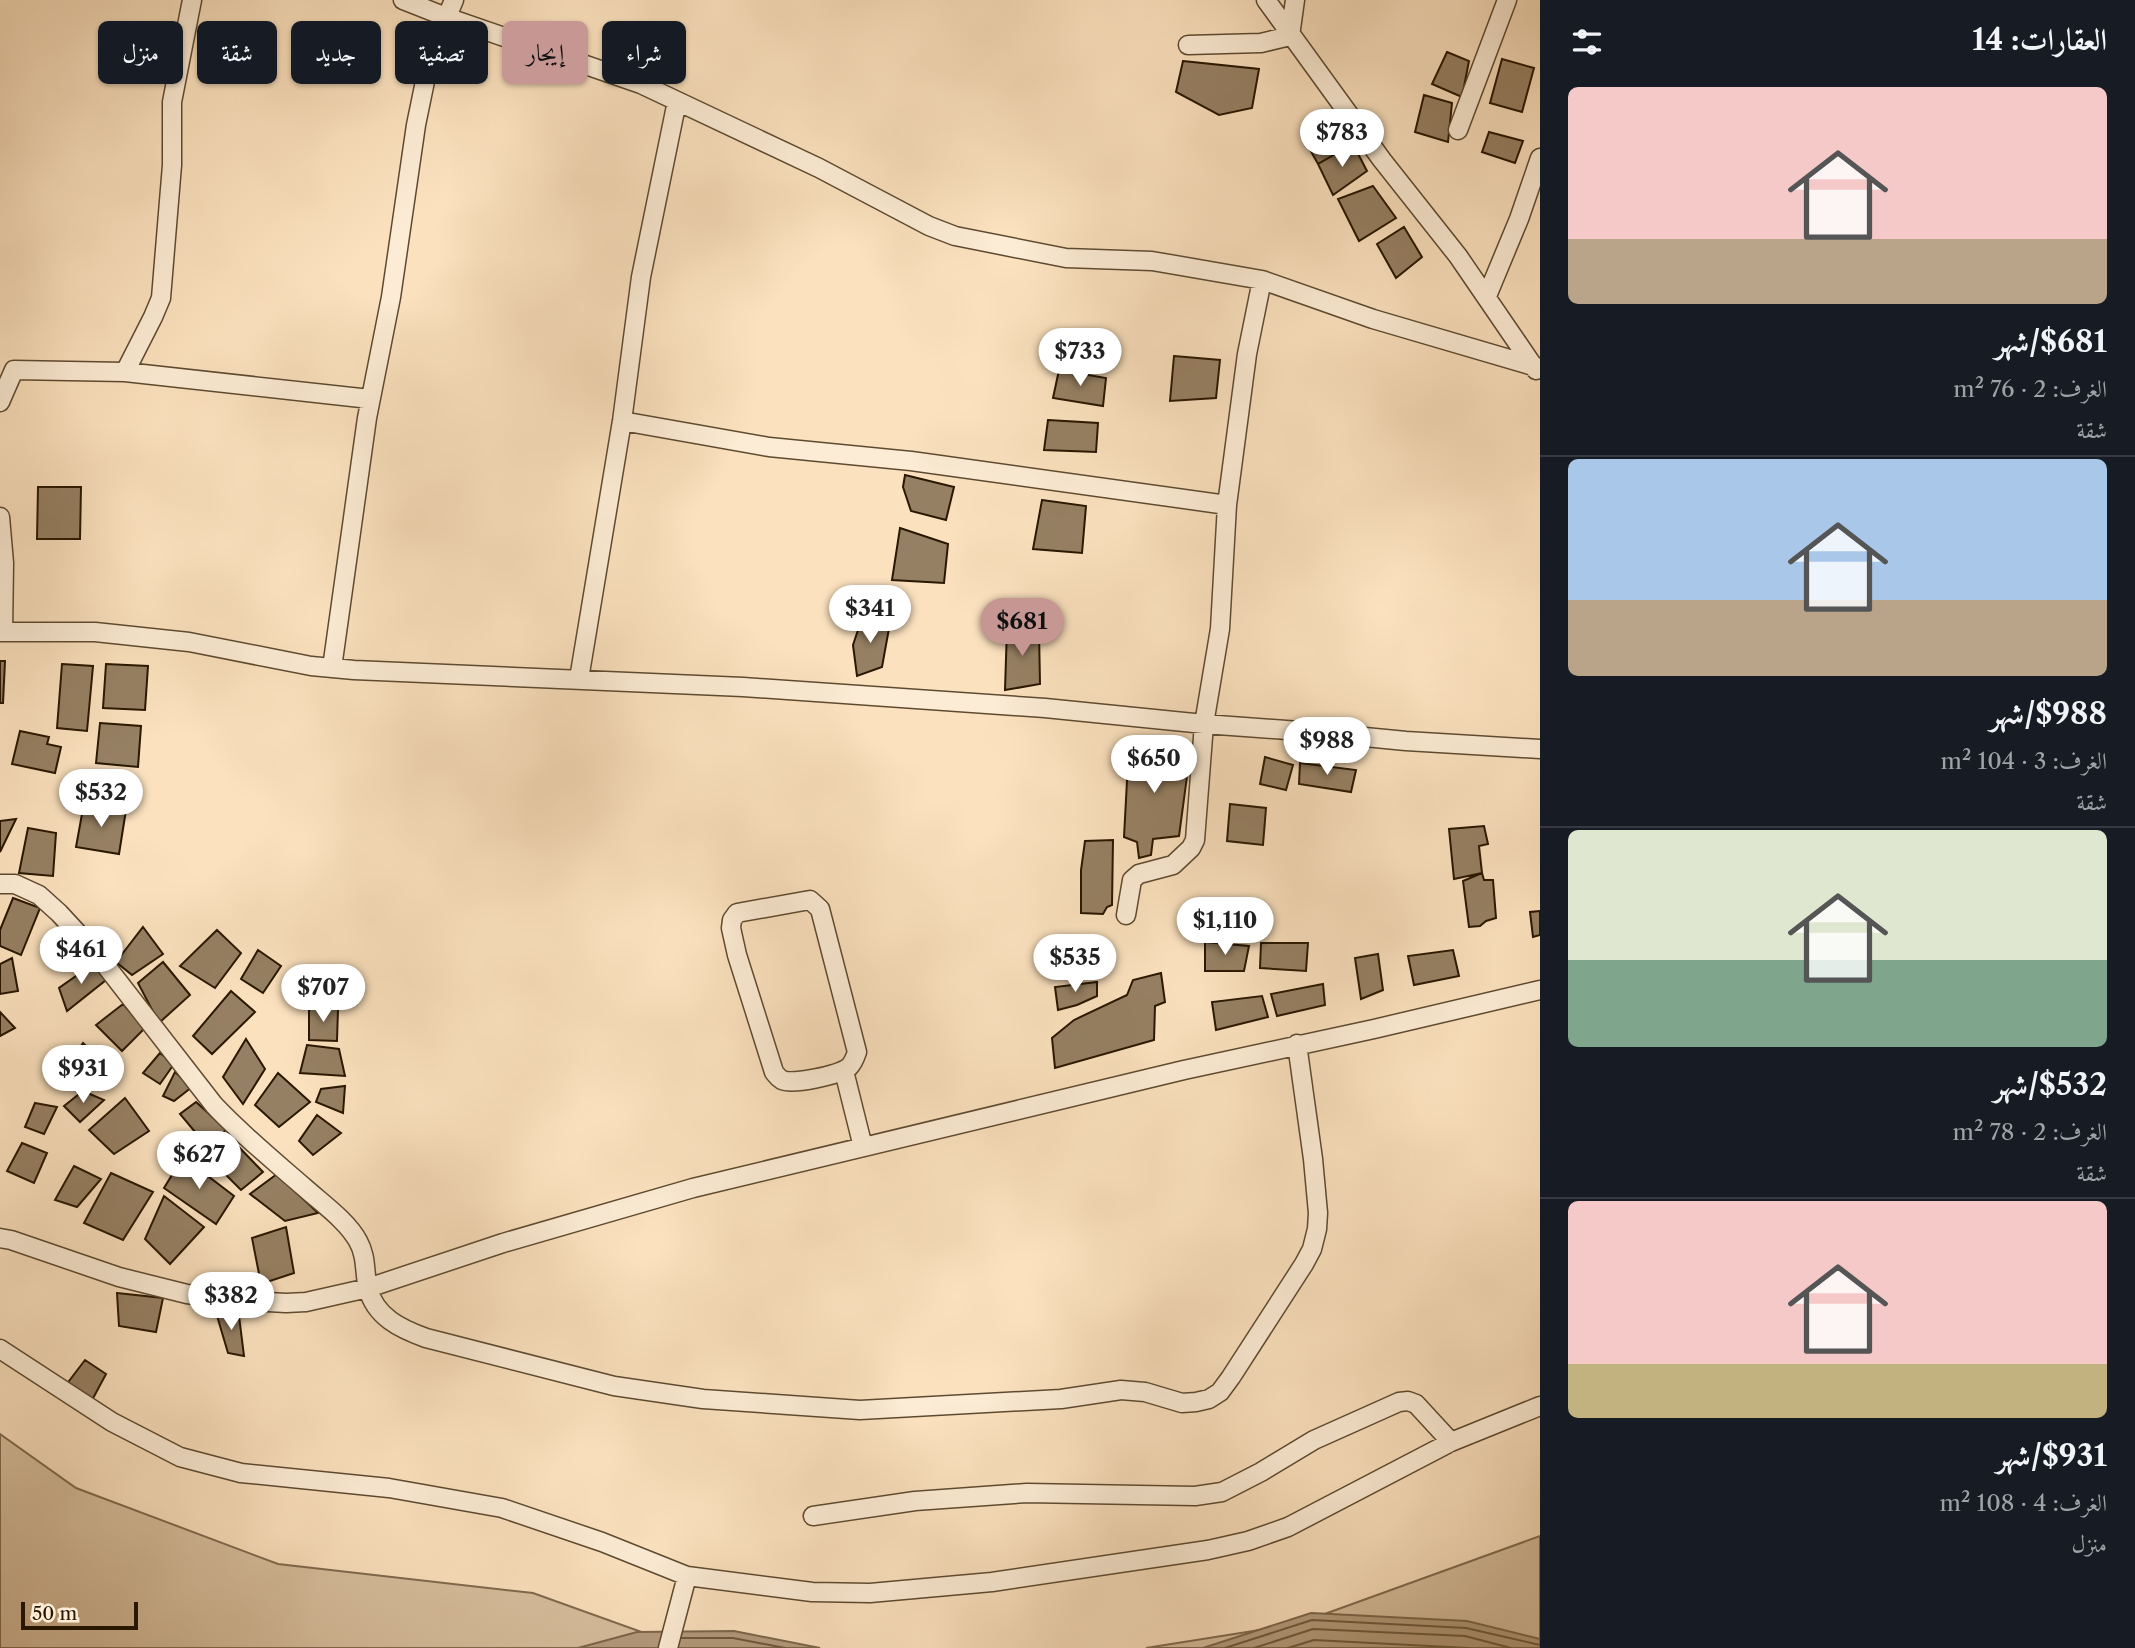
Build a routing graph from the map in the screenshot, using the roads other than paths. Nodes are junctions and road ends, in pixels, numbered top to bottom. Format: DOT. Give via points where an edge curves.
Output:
graph roads {
  1 [pos="192,0"];
  2 [pos="402,0"];
  3 [pos="454,0"];
  4 [pos="1266,0"];
  5 [pos="1295,0"];
  6 [pos="1507,0"];
  7 [pos="446,17"];
  8 [pos="1290,36"];
  9 [pos="1188,44"];
  10 [pos="677,101"];
  11 [pos="1458,130"];
  12 [pos="1540,158"];
  13 [pos="1262,279"];
  14 [pos="1487,296"];
  15 [pos="7,367"];
  16 [pos="1538,369"];
  17 [pos="125,372"];
  18 [pos="370,399"];
  19 [pos="0,402"];
  20 [pos="622,421"];
  21 [pos="1227,505"];
  22 [pos="0,517"];
  23 [pos="1,632"];
  24 [pos="332,668"];
  25 [pos="579,679"];
  26 [pos="1204,724"];
  27 [pos="1540,749"];
  28 [pos="0,884"];
  29 [pos="1126,915"];
  30 [pos="1540,990"];
  31 [pos="1297,1044"];
  32 [pos="844,1071"];
  33 [pos="863,1147"];
  34 [pos="0,1238"];
  35 [pos="368,1287"];
  36 [pos="0,1349"];
  37 [pos="1540,1406"];
  38 [pos="1451,1442"];
  39 [pos="813,1516"];
  40 [pos="687,1576"];
  41 [pos="668,1648"];
  1 -- 17 [label="street" via="172,102 172,165 160,298"];
  2 -- 7 [label="street"];
  3 -- 7 [label="street"];
  4 -- 8 [label="street"];
  5 -- 8 [label="street"];
  6 -- 11 [label="street"];
  7 -- 10 [label="street" via="593,66"];
  7 -- 18 [label="street" via="430,57 416,125 391,297"];
  8 -- 9 [label="street" via="1261,43"];
  8 -- 14 [label="street"];
  10 -- 13 [label="street" via="955,236 1066,258 1152,261"];
  10 -- 20 [label="street" via="641,277"];
  12 -- 14 [label="street"];
  13 -- 16 [label="street" via="1373,319"];
  13 -- 21 [label="street"];
  14 -- 16 [label="street"];
  15 -- 17 [label="street"];
  15 -- 19 [label="street"];
  17 -- 18 [label="street"];
  18 -- 24 [label="street"];
  20 -- 21 [label="street" via="769,447 911,461"];
  20 -- 25 [label="street"];
  21 -- 26 [label="street" via="1220,629"];
  22 -- 23 [label="street" via="4,563"];
  23 -- 24 [label="street" via="95,632 188,642"];
  24 -- 25 [label="street"];
  25 -- 26 [label="street" via="1045,708"];
  26 -- 27 [label="street"];
  26 -- 29 [label="street" via="1195,840 1173,865 1132,880"];
  28 -- 35 [label="street" via="15,884 39,895 96,953 214,1105 358,1240"];
  30 -- 31 [label="street"];
  31 -- 33 [label="street"];
  31 -- 35 [label="street" via="1318,1213 1312,1249 1231,1377 1209,1399 1182,1403 1121,1390 1061,1399 860,1410 702,1399 576,1378 426,1338 388,1320 374,1304"];
  32 -- 32 [label="street" via="797,1082 776,1075 737,956 731,928 737,913 810,901 820,909 857,1052"];
  32 -- 33 [label="street"];
  33 -- 35 [label="street" via="693,1188"];
  34 -- 35 [label="street" via="119,1277 198,1296 306,1302"];
  36 -- 40 [label="street" via="111,1422 180,1457 241,1473 389,1488 502,1508"];
  37 -- 38 [label="street"];
  38 -- 39 [label="street" via="1425,1412 1408,1401 1314,1440 1222,1492 1195,1496 1027,1493 915,1501"];
  38 -- 40 [label="street" via="1287,1527 1208,1550 992,1582 870,1593 812,1592"];
  40 -- 41 [label="street"];
}
